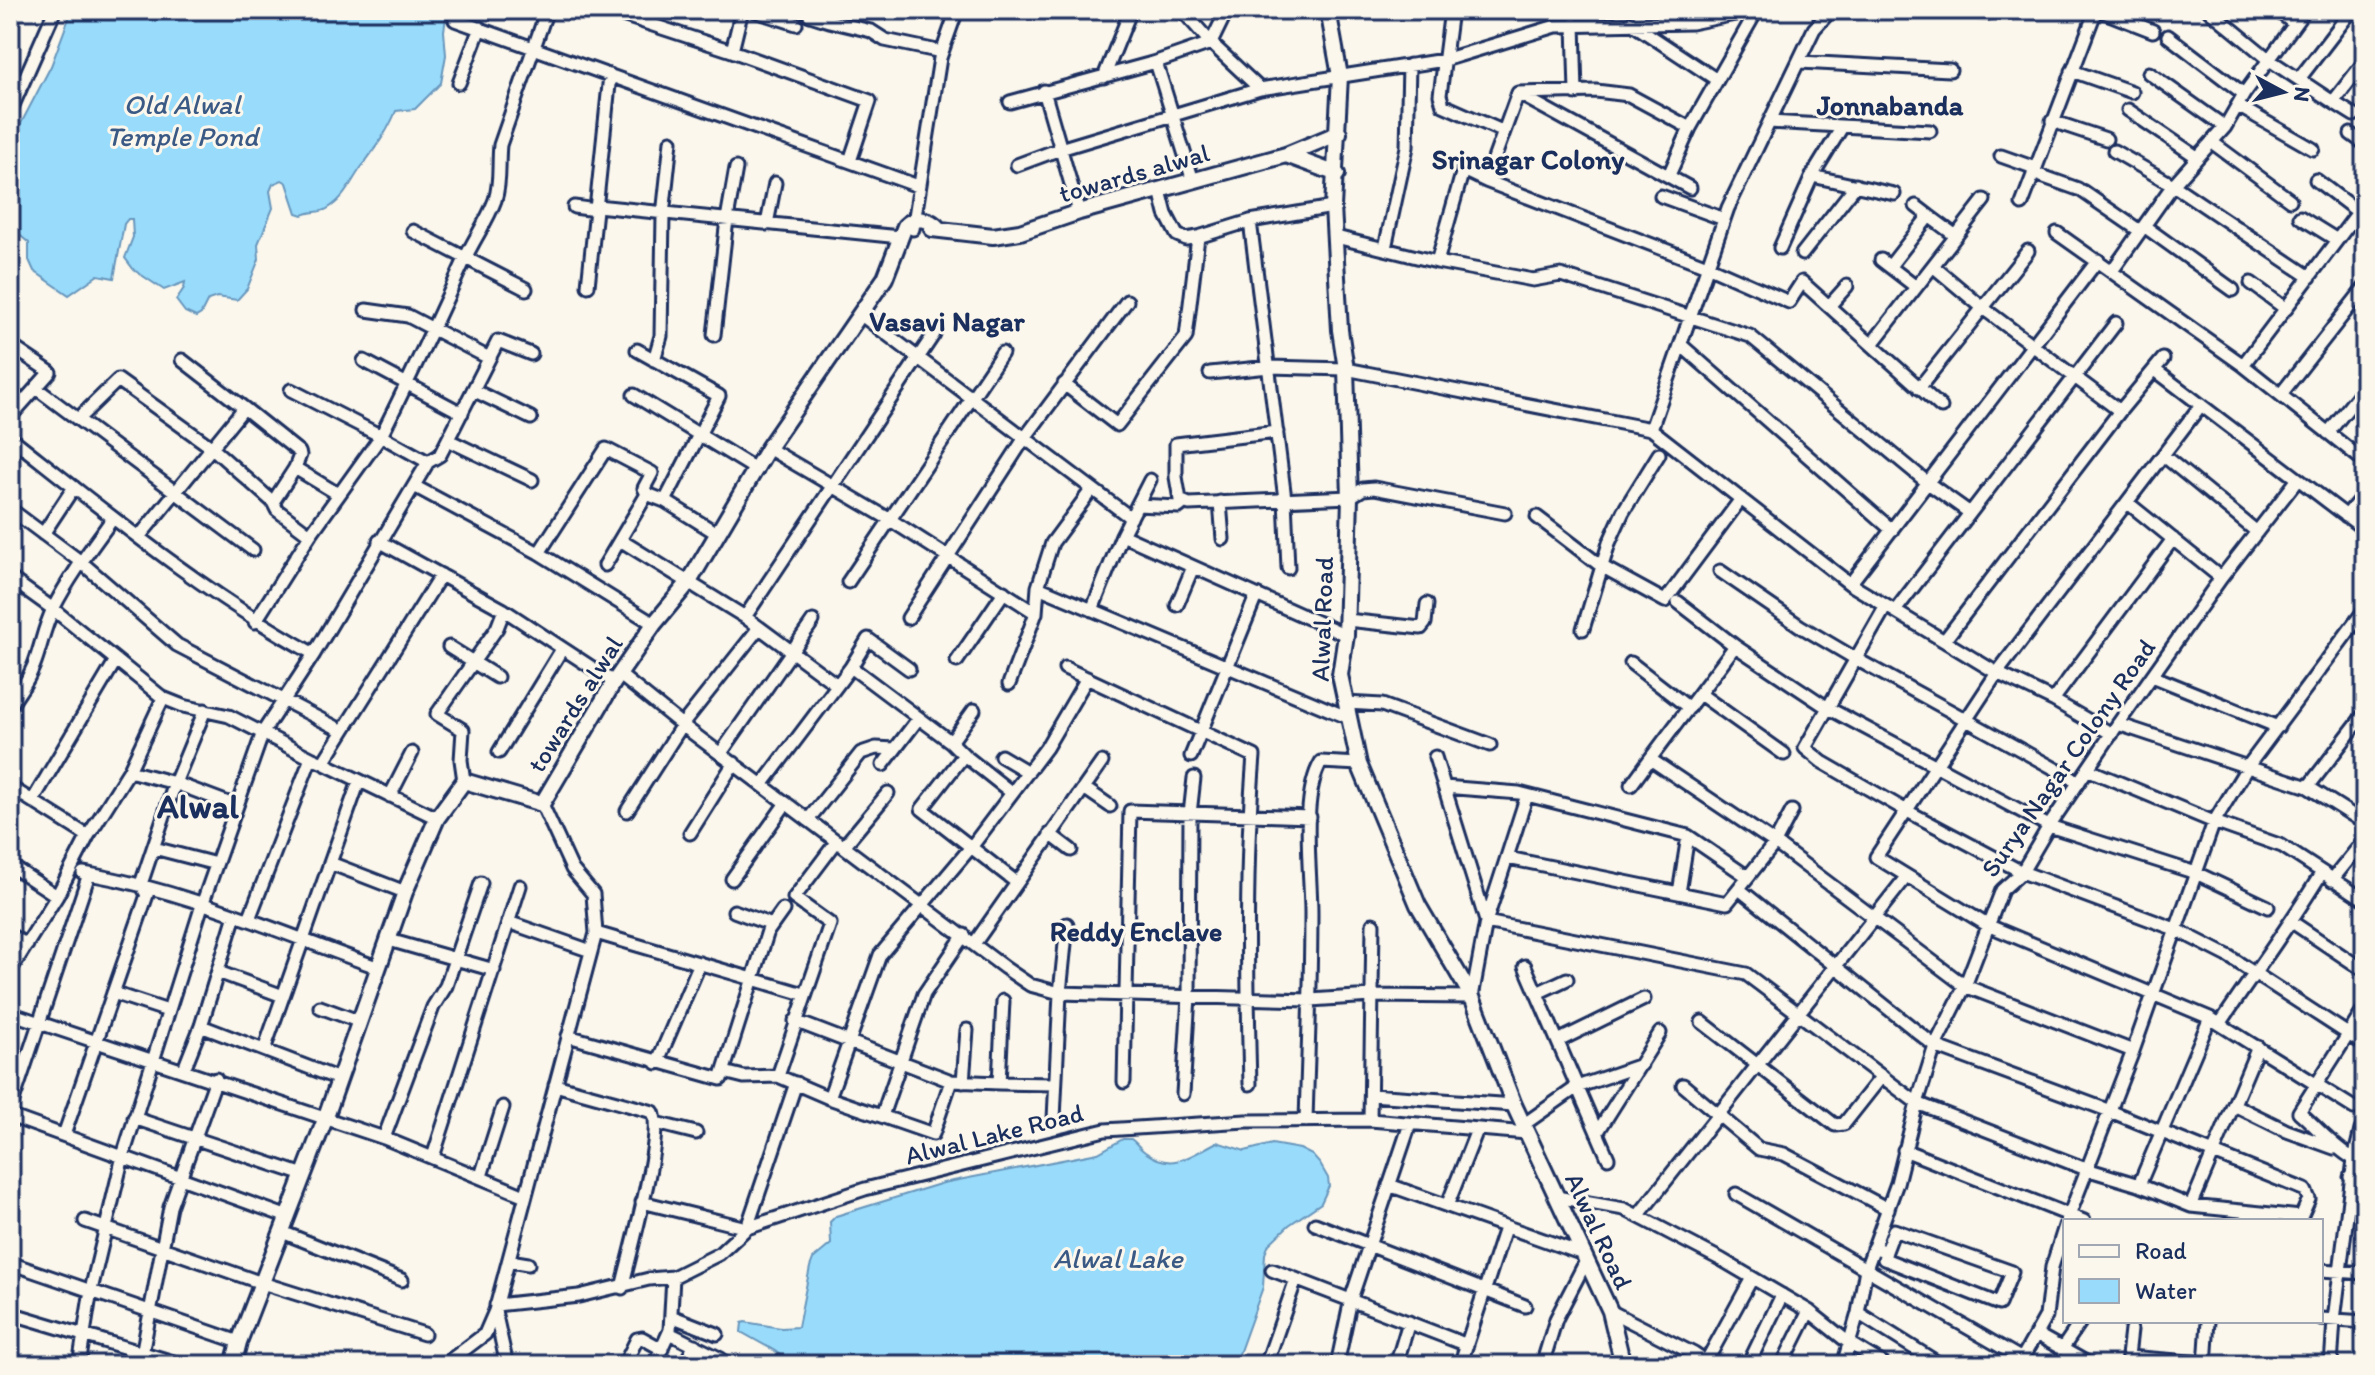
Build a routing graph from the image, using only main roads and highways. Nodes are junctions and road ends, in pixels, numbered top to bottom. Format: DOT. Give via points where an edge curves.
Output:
graph roads {
  1 [pos="1328,10"];
  2 [pos="1339,133"];
  3 [pos="1286,155"];
  4 [pos="1337,174"];
  5 [pos="233,1365"];
  6 [pos="1623,1365"];
  1 -- 2 [label="main road, Alwal Road" via="1340,76"];
  2 -- 3 [label="main road, towards alwal"];
  2 -- 4 [label="main road, Alwal Road"];
  3 -- 4 [label="main road"];
  3 -- 5 [label="main road, towards alwal" via="1001,236 922,226 907,230 885,278 768,448 689,582 617,679 542,804 464,781 437,818 377,967"];
  4 -- 6 [label="main road, Alwal Road" via="1333,207 1350,497 1340,675 1359,764 1418,905 1472,997 1514,1105 1610,1311"];
}
